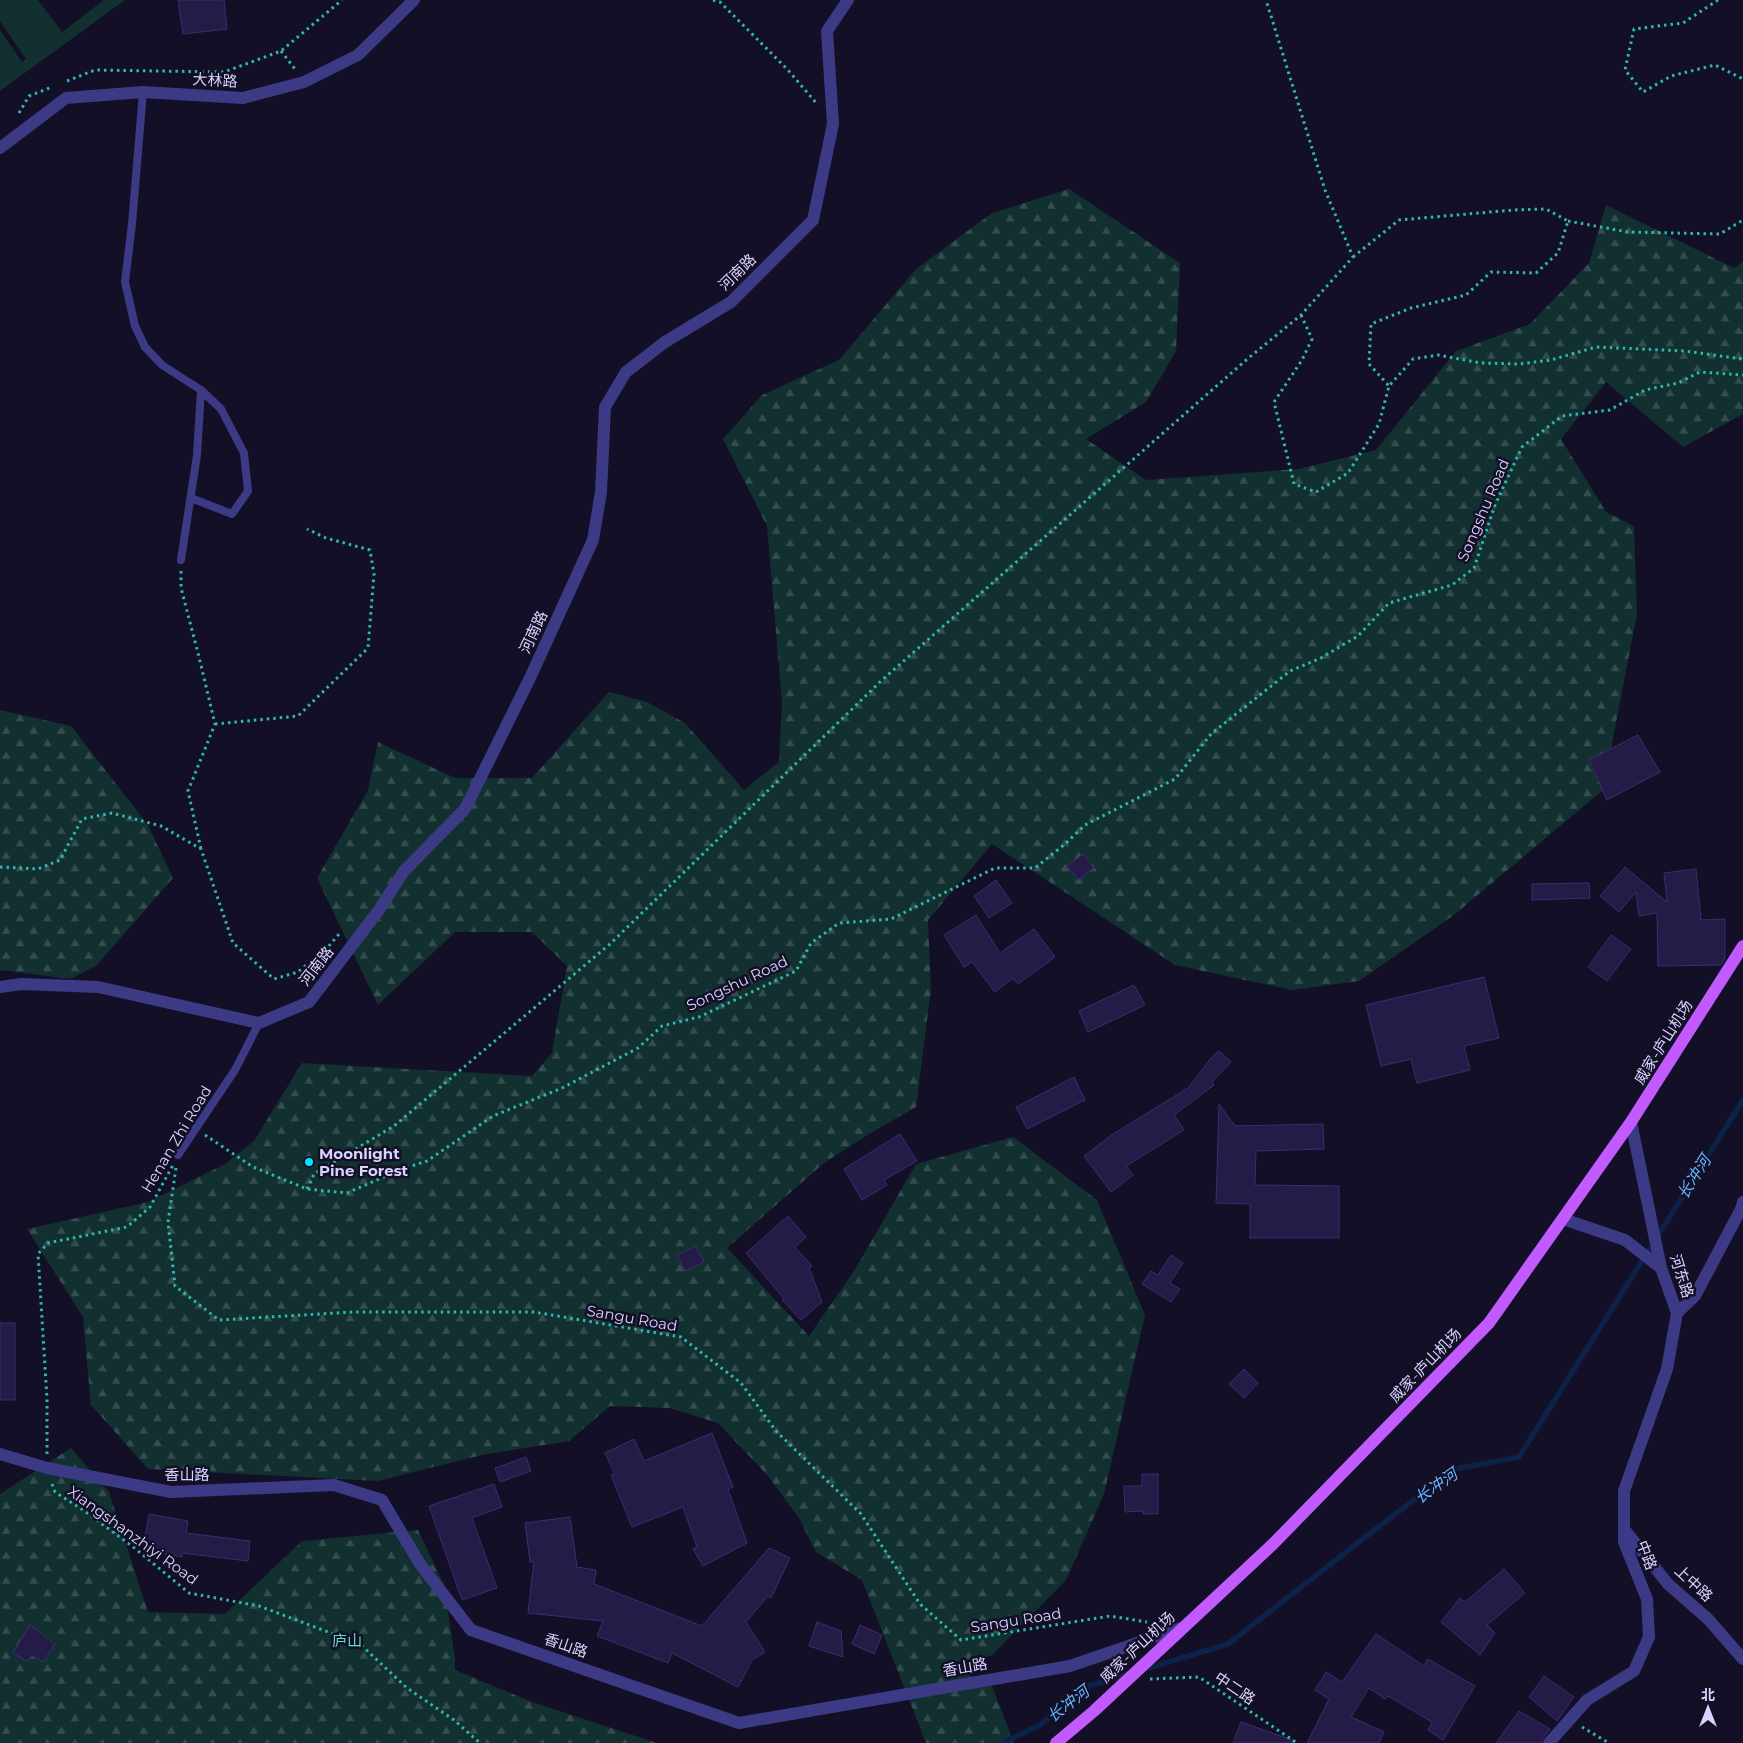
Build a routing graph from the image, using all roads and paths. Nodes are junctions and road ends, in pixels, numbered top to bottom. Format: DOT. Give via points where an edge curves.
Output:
graph roads {
  1 [pos="342,0"];
  2 [pos="414,0"];
  3 [pos="713,0"];
  4 [pos="848,0"];
  5 [pos="1266,0"];
  6 [pos="1718,0"];
  7 [pos="281,51"];
  8 [pos="1743,79"];
  9 [pos="304,82"];
  10 [pos="62,83"];
  11 [pos="54,86"];
  12 [pos="143,92"];
  13 [pos="15,121"];
  14 [pos="833,124"];
  15 [pos="0,148"];
  16 [pos="1743,220"];
  17 [pos="1568,221"];
  18 [pos="1353,258"];
  19 [pos="1301,315"];
  20 [pos="1743,361"];
  21 [pos="1743,374"];
  22 [pos="1389,386"];
  23 [pos="201,390"];
  24 [pos="191,498"];
  25 [pos="307,529"];
  26 [pos="181,560"];
  27 [pos="215,724"];
  28 [pos="201,849"];
  29 [pos="0,867"];
  30 [pos="344,927"];
  31 [pos="1743,946"];
  32 [pos="0,987"];
  33 [pos="259,1023"];
  34 [pos="1631,1122"];
  35 [pos="196,1129"];
  36 [pos="178,1155"];
  37 [pos="306,1189"];
  38 [pos="1743,1202"];
  39 [pos="1563,1219"];
  40 [pos="1661,1268"];
  41 [pos="1677,1312"];
  42 [pos="0,1454"];
  43 [pos="47,1468"];
  44 [pos="1624,1529"];
  45 [pos="1154,1624"];
  46 [pos="1181,1628"];
  47 [pos="1743,1659"];
  48 [pos="1122,1682"];
  49 [pos="1568,1719"];
  50 [pos="480,1743"];
  51 [pos="1056,1743"];
  52 [pos="1297,1743"];
  53 [pos="1549,1743"];
  54 [pos="1609,1743"];
  1 -- 7 [label="path"];
  2 -- 9 [label="street, 大林路" via="358,54"];
  3 -- 14 [label="path" via="720,2 788,70"];
  4 -- 14 [label="street, 河南路" via="826,32"];
  5 -- 18 [label="path" via="1325,190"];
  6 -- 8 [label="path" via="1683,23 1634,29 1625,70 1643,92 1671,76 1715,65"];
  7 -- 9 [label="path"];
  7 -- 10 [label="path" via="224,72 95,70"];
  9 -- 12 [label="street, 大林路" via="243,98"];
  11 -- 13 [label="path" via="29,96"];
  12 -- 15 [label="street, 大林路" via="66,98"];
  12 -- 23 [label="lane" via="125,282 135,326 145,347 162,365"];
  14 -- 33 [label="street, 河南路" via="813,220 731,302 666,342 626,372 605,407 601,492 593,540 465,809 404,871 379,910 309,1002"];
  16 -- 17 [label="path" via="1720,234 1628,232"];
  17 -- 18 [label="path" via="1546,209 1398,220"];
  17 -- 22 [label="path" via="1558,253 1536,273 1491,272 1466,295 1411,308 1372,324 1369,364"];
  18 -- 19 [label="path"];
  19 -- 22 [label="path" via="1312,339 1274,402 1294,484 1316,492 1348,473 1379,424"];
  19 -- 37 [label="path" via="882,680 610,944 394,1126 314,1174"];
  20 -- 22 [label="path" via="1685,351 1596,347 1550,360 1519,364 1481,363 1438,354 1414,359"];
  21 -- 37 [label="path, Songshu Road" via="1700,372 1678,383 1645,390 1610,410 1562,416 1522,447 1495,505 1474,568 1452,585 1389,603 1358,636 1321,658 1290,671 1211,734 1175,779 1085,825 1035,868 995,868 891,919 839,923 811,943 796,971 700,1017 662,1026 638,1048 562,1088 493,1116 427,1161 347,1193"];
  23 -- 24 [label="lane"];
  23 -- 24 [label="lane" via="221,409 244,454 248,491 232,514"];
  24 -- 26 [label="lane"];
  25 -- 27 [label="path" via="326,538 370,550 374,574 368,648 298,716"];
  26 -- 27 [label="path" via="180,588"];
  27 -- 28 [label="path" via="188,791"];
  28 -- 29 [label="path" via="161,826 112,812 82,819 60,860 38,869"];
  28 -- 30 [label="path" via="233,943 274,979 298,972 328,948"];
  31 -- 34 [label="main road, 威家-庐山机场"];
  32 -- 33 [label="street" via="20,984 98,987"];
  33 -- 35 [label="lane, Henan Zhi Road" via="235,1070"];
  34 -- 39 [label="main road, 威家-庐山机场"];
  34 -- 40 [label="street, 河东路"];
  35 -- 36 [label="lane, Henan Zhi Road"];
  35 -- 37 [label="path, Songshu Road" via="253,1167"];
  36 -- 43 [label="path, Henan Zhi Road" via="150,1207 127,1227 48,1243 38,1254 47,1398"];
  36 -- 45 [label="path, Sangu Road" via="168,1222 175,1286 219,1320 354,1312 534,1312 681,1337 742,1383 776,1431 861,1514 920,1604 961,1640 1110,1616"];
  38 -- 41 [label="street, 河东路" via="1695,1296"];
  39 -- 40 [label="street" via="1625,1240"];
  39 -- 46 [label="main road, 威家-庐山机场" via="1489,1323 1272,1545"];
  40 -- 41 [label="street, 河东路"];
  41 -- 44 [label="street, 中路" via="1667,1369 1624,1491"];
  42 -- 43 [label="street, 香山路"];
  43 -- 46 [label="street, 香山路" via="171,1492 334,1485 382,1500 420,1564 471,1630 739,1722 1070,1666"];
  43 -- 50 [label="path, Xiangshanzhiyi Road" via="54,1492 132,1546 189,1593 259,1606 360,1644 406,1688 454,1720"];
  44 -- 47 [label="street, 上中路" via="1668,1584 1708,1619"];
  44 -- 49 [label="street, 中路" via="1624,1542 1647,1599 1649,1638 1634,1671 1587,1700"];
  46 -- 48 [label="main road, 威家-庐山机场"];
  48 -- 51 [label="main road, 威家-庐山机场"];
  48 -- 52 [label="path, 中二路" via="1199,1677"];
  49 -- 53 [label="street, 中路"];
  49 -- 54 [label="path"];
}
